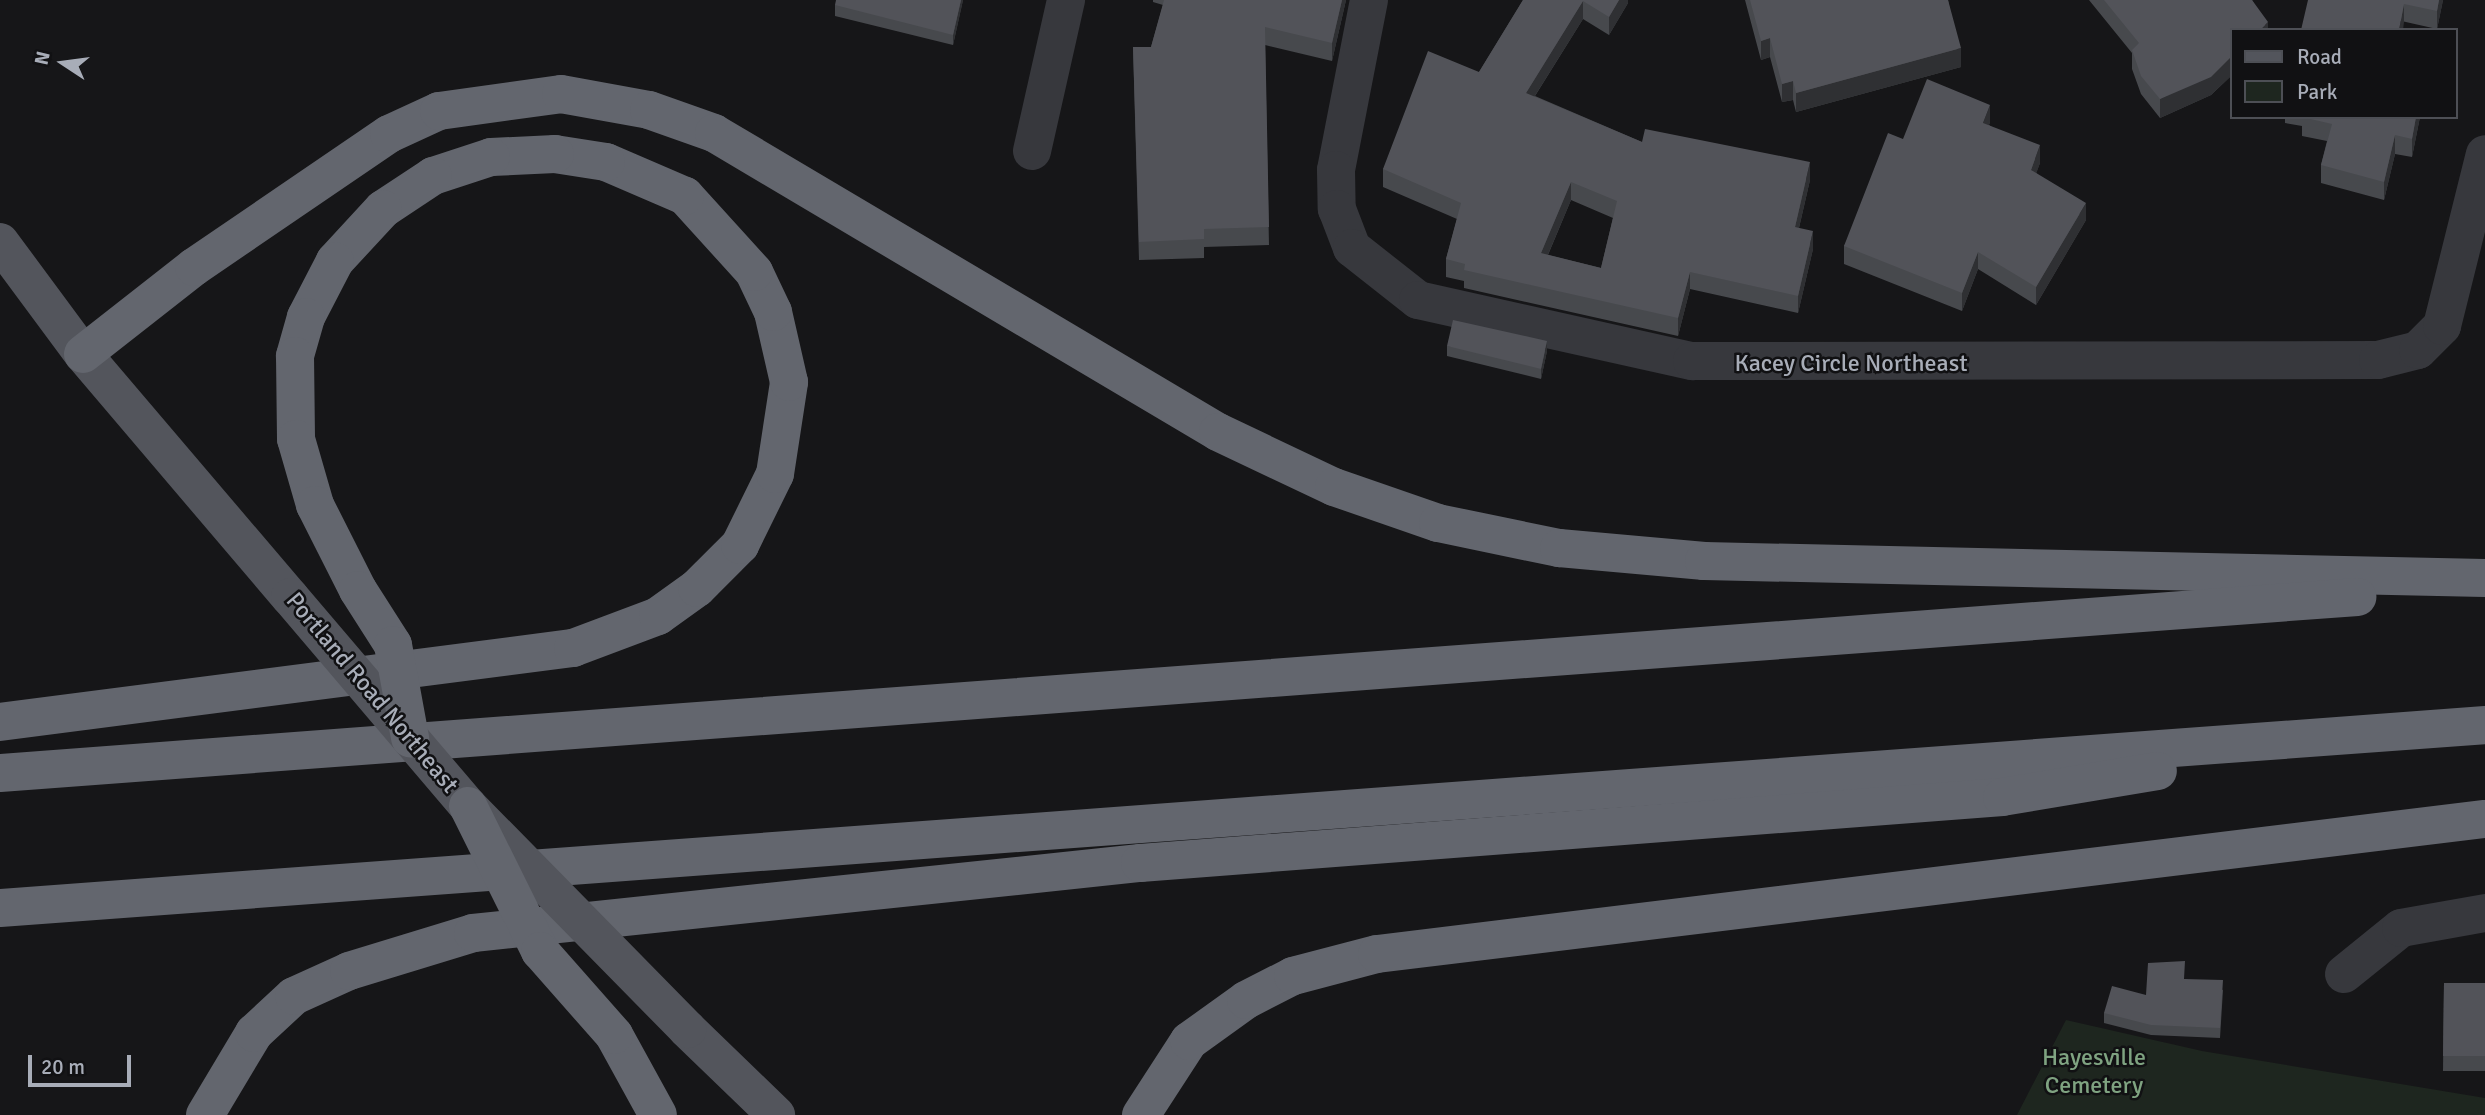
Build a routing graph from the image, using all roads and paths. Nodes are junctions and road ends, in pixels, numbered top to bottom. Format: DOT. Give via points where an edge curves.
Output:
graph roads {
  1 [pos="1066,0"];
  2 [pos="1369,0"];
  3 [pos="1032,151"];
  4 [pos="2485,154"];
  5 [pos="0,242"];
  6 [pos="83,354"];
  7 [pos="2485,578"];
  8 [pos="2485,587"];
  9 [pos="0,722"];
  10 [pos="2485,725"];
  11 [pos="2409,731"];
  12 [pos="410,738"];
  13 [pos="0,773"];
  14 [pos="468,806"];
  15 [pos="2485,819"];
  16 [pos="0,908"];
  17 [pos="2485,913"];
  18 [pos="2344,974"];
  19 [pos="205,1115"];
  20 [pos="658,1115"];
  21 [pos="776,1115"];
  22 [pos="1141,1115"];
  1 -- 3 [label="street"];
  2 -- 4 [label="street, Kacey Circle Northeast" via="1336,170 1337,209 1352,248 1418,300 1692,361 2351,360 2418,350 2442,326"];
  5 -- 6 [label="main road, Portland Road Northeast"];
  6 -- 7 [label="highway" via="194,267 389,134 439,111 561,94 649,110 714,134 1218,432 1334,487 1438,523 1559,548 1704,561"];
  6 -- 12 [label="main road, Portland Road Northeast, bridge"];
  8 -- 13 [label="highway"];
  9 -- 12 [label="highway, bridge" via="573,648 658,616 697,588 740,545 775,474 789,383 773,312 754,272 685,196 606,162 555,154 491,157 432,176 393,202 335,261 306,317 295,356 296,439 315,505 358,590 393,645"];
  10 -- 11 [label="highway"];
  11 -- 16 [label="highway"];
  11 -- 19 [label="highway" via="2002,797 1140,863 473,933 349,971 294,996 254,1033"];
  12 -- 14 [label="main road, Portland Road Northeast, bridge"];
  14 -- 20 [label="highway, bridge" via="540,951 614,1035"];
  14 -- 21 [label="main road, Portland Road Northeast, bridge"];
  15 -- 22 [label="highway" via="1377,954 1293,976 1246,1000 1189,1041"];
  17 -- 18 [label="street" via="2411,924"];
}
